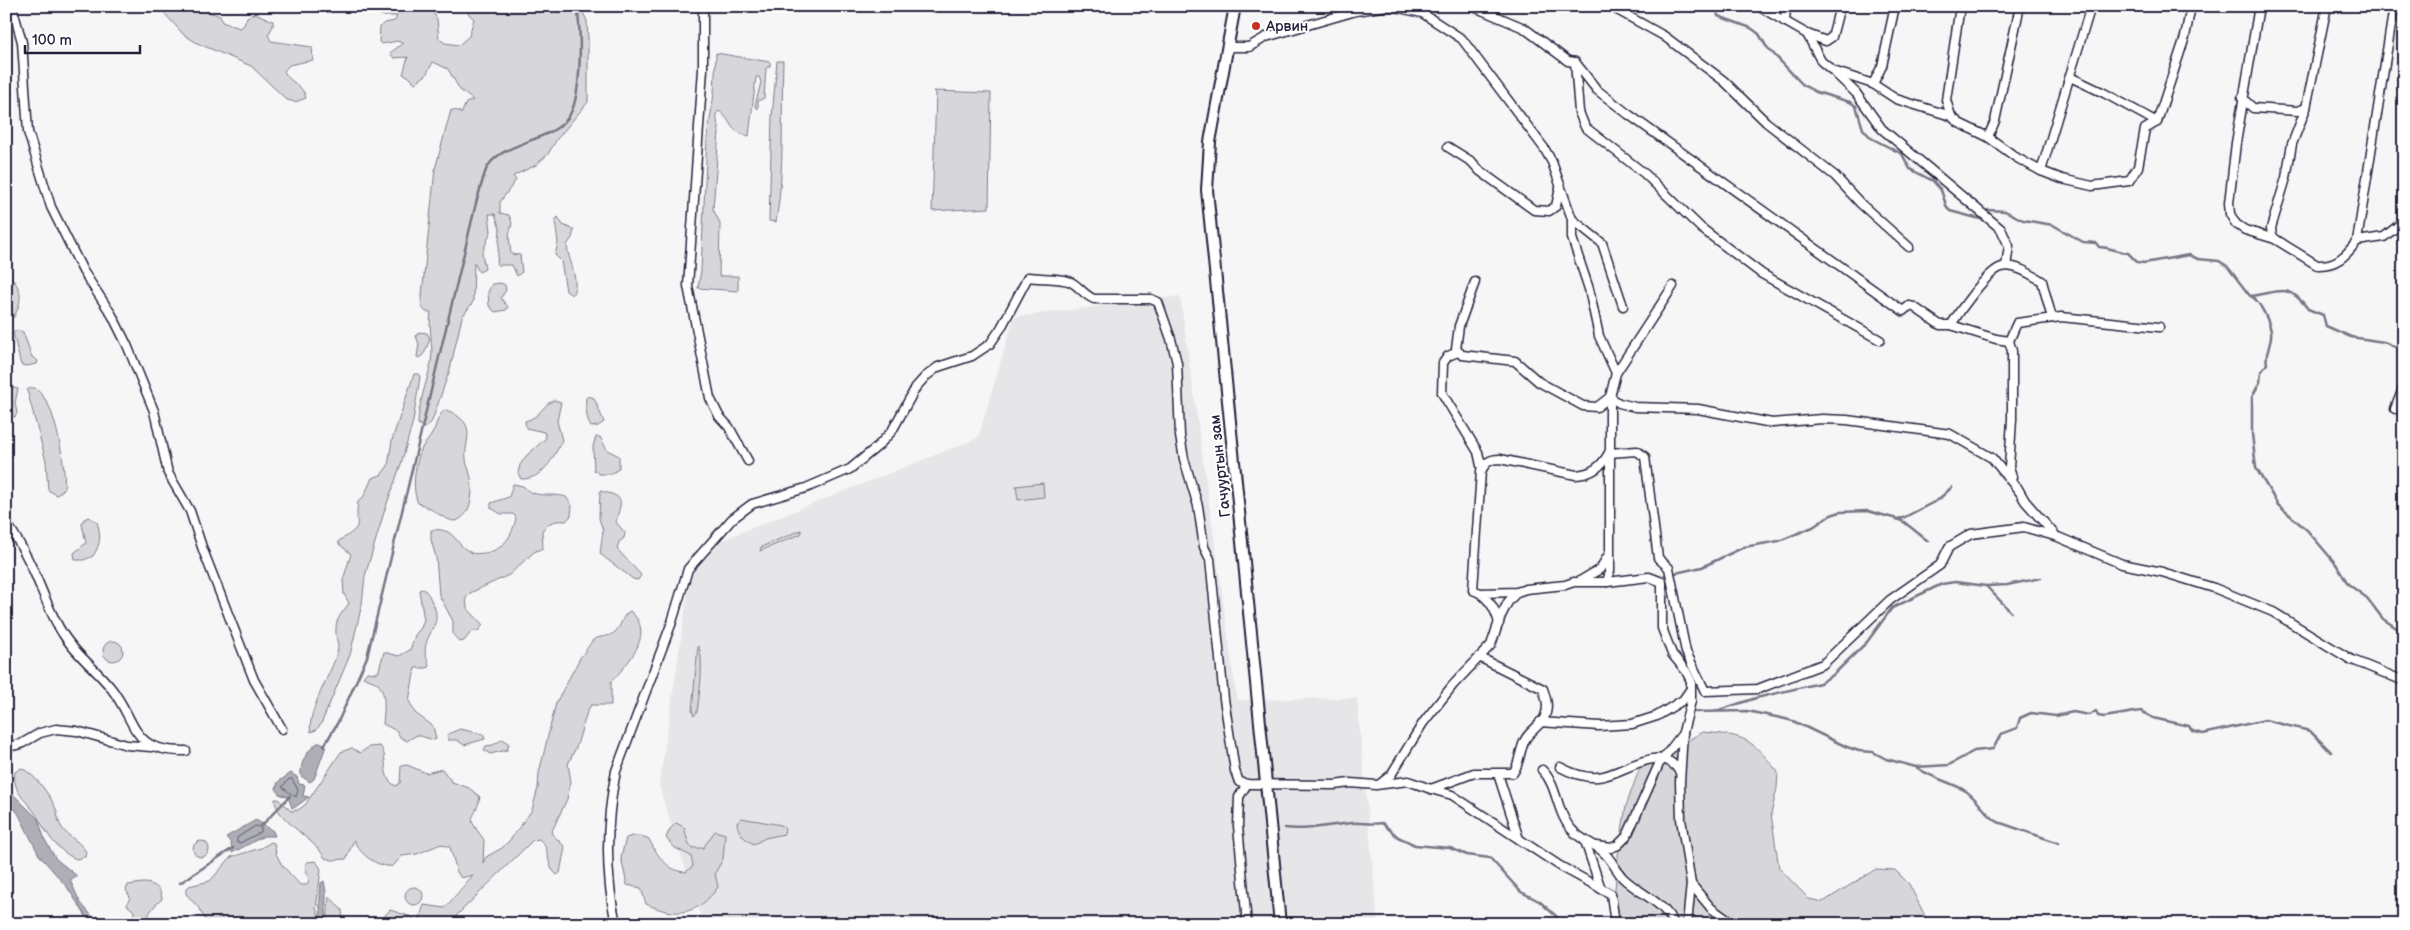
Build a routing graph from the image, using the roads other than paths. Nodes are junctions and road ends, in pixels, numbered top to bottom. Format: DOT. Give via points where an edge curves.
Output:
graph roads {
  1 [pos="12,6"];
  2 [pos="704,6"];
  3 [pos="1235,6"];
  4 [pos="1389,6"];
  5 [pos="1416,6"];
  6 [pos="1428,6"];
  7 [pos="1472,6"];
  8 [pos="1610,6"];
  9 [pos="1758,6"];
  10 [pos="1786,6"];
  11 [pos="1840,6"];
  12 [pos="1895,6"];
  13 [pos="1960,6"];
  14 [pos="2020,6"];
  15 [pos="2091,6"];
  16 [pos="2191,6"];
  17 [pos="2259,6"];
  18 [pos="2327,6"];
  19 [pos="2394,6"];
  20 [pos="1357,8"];
  21 [pos="1422,13"];
  22 [pos="1785,22"];
  23 [pos="1807,34"];
  24 [pos="1228,47"];
  25 [pos="1575,62"];
  26 [pos="1833,71"];
  27 [pos="2070,77"];
  28 [pos="1873,84"];
  29 [pos="2242,98"];
  30 [pos="2306,108"];
  31 [pos="1951,116"];
  32 [pos="2157,122"];
  33 [pos="1988,137"];
  34 [pos="1448,147"];
  35 [pos="2041,171"];
  36 [pos="1561,186"];
  37 [pos="1572,219"];
  38 [pos="2404,221"];
  39 [pos="2275,239"];
  40 [pos="2357,241"];
  41 [pos="1909,247"];
  42 [pos="2006,266"];
  43 [pos="1475,282"];
  44 [pos="1673,286"];
  45 [pos="1623,306"];
  46 [pos="2052,318"];
  47 [pos="1950,325"];
  48 [pos="2159,327"];
  49 [pos="1880,340"];
  50 [pos="2008,341"];
  51 [pos="1458,352"];
  52 [pos="1616,373"];
  53 [pos="2404,386"];
  54 [pos="1610,397"];
  55 [pos="2395,409"];
  56 [pos="1609,453"];
  57 [pos="748,460"];
  58 [pos="1482,470"];
  59 [pos="2019,491"];
  60 [pos="6,522"];
  61 [pos="2058,537"];
  62 [pos="1610,547"];
  63 [pos="1574,582"];
  64 [pos="1607,582"];
  65 [pos="1480,592"];
  66 [pos="1517,592"];
  67 [pos="1500,624"];
  68 [pos="1479,657"];
  69 [pos="2404,681"];
  70 [pos="1691,688"];
  71 [pos="1540,722"];
  72 [pos="282,729"];
  73 [pos="1683,732"];
  74 [pos="6,747"];
  75 [pos="152,747"];
  76 [pos="186,751"];
  77 [pos="1661,760"];
  78 [pos="1560,767"];
  79 [pos="1542,770"];
  80 [pos="1680,772"];
  81 [pos="1498,774"];
  82 [pos="1247,784"];
  83 [pos="1267,784"];
  84 [pos="1376,785"];
  85 [pos="1431,789"];
  86 [pos="1519,839"];
  87 [pos="1585,841"];
  88 [pos="1595,845"];
  89 [pos="1691,884"];
  90 [pos="1601,888"];
  91 [pos="616,924"];
  92 [pos="1247,924"];
  93 [pos="1280,924"];
  94 [pos="1616,924"];
  95 [pos="1674,924"];
  96 [pos="1687,924"];
  97 [pos="1734,924"];
  1 -- 72 [label="street" via="22,42 28,132 51,207 83,271 112,315 127,346 154,411 168,473 190,511 254,680"];
  2 -- 57 [label="street" via="703,70 688,286 710,398 718,416 729,427"];
  3 -- 24 [label="main road, Гачууртын зам"];
  4 -- 20 [label="street"];
  4 -- 21 [label="street"];
  5 -- 21 [label="street"];
  6 -- 21 [label="street"];
  7 -- 25 [label="street" via="1524,28 1568,61"];
  8 -- 41 [label="street" via="1664,36 1724,81 1766,122 1835,176"];
  9 -- 22 [label="street"];
  10 -- 22 [label="street"];
  11 -- 23 [label="street" via="1832,37 1826,41"];
  12 -- 28 [label="street" via="1882,66"];
  13 -- 31 [label="street" via="1946,100"];
  14 -- 33 [label="street" via="1998,108"];
  15 -- 27 [label="street"];
  16 -- 32 [label="street" via="2185,37"];
  17 -- 29 [label="street"];
  18 -- 30 [label="street"];
  19 -- 40 [label="street"];
  20 -- 24 [label="street" via="1266,37 1248,47"];
  21 -- 36 [label="street" via="1462,39 1544,148"];
  22 -- 23 [label="street"];
  23 -- 26 [label="street" via="1821,62"];
  24 -- 83 [label="main road, Гачууртын зам" via="1210,142 1206,190"];
  25 -- 47 [label="street" via="1598,90 1628,114 1903,311 1910,306 1940,325"];
  25 -- 49 [label="street" via="1580,112 1585,127 1599,140 1645,174 1701,228 1762,274"];
  26 -- 28 [label="street"];
  26 -- 42 [label="street" via="1856,93 1882,129 2001,229 2009,246"];
  27 -- 32 [label="street"];
  27 -- 35 [label="street"];
  28 -- 31 [label="street" via="1896,99"];
  29 -- 30 [label="street" via="2253,108 2297,111"];
  29 -- 39 [label="street" via="2228,203 2230,214 2245,230"];
  30 -- 39 [label="street" via="2292,144 2271,228"];
  31 -- 33 [label="street"];
  32 -- 35 [label="street" via="2145,129 2138,167 2129,181 2092,186"];
  33 -- 35 [label="street"];
  34 -- 36 [label="street" via="1534,210 1549,211 1556,206"];
  36 -- 37 [label="street"];
  37 -- 45 [label="street" via="1602,243"];
  37 -- 52 [label="street" via="1572,238 1589,289 1599,336"];
  38 -- 40 [label="street" via="2384,237"];
  39 -- 40 [label="street" via="2317,264 2326,265 2336,263"];
  42 -- 46 [label="street" via="2042,281"];
  42 -- 47 [label="street" via="2000,267 1971,294"];
  43 -- 51 [label="street" via="1459,326"];
  44 -- 52 [label="street"];
  46 -- 48 [label="street"];
  46 -- 50 [label="street" via="2017,322"];
  47 -- 50 [label="street"];
  50 -- 59 [label="street" via="2012,351 2009,468"];
  51 -- 54 [label="street" via="1515,361 1539,382 1583,406 1596,406"];
  51 -- 58 [label="street" via="1448,356 1443,363 1442,393 1478,452"];
  52 -- 54 [label="street"];
  53 -- 55 [label="street"];
  54 -- 56 [label="street"];
  54 -- 59 [label="street" via="1636,407 1698,409 1772,423 1847,420 1950,434 1992,458"];
  56 -- 58 [label="street" via="1603,464 1587,474 1576,475 1500,459 1486,462"];
  56 -- 61 [label="street" via="1637,451 1645,456 1658,558 1669,568 1686,652 1705,691 1758,689 1823,664 1890,600 1940,565 1949,547 1971,534 2024,527"];
  56 -- 62 [label="street"];
  58 -- 65 [label="street" via="1472,577 1473,590"];
  59 -- 61 [label="street"];
  60 -- 75 [label="street" via="20,542 62,633 111,689 139,736"];
  61 -- 69 [label="street" via="2122,564 2214,588 2273,612 2350,659"];
  62 -- 63 [label="street" via="1607,560 1600,568 1582,581"];
  62 -- 64 [label="street"];
  63 -- 64 [label="street"];
  63 -- 66 [label="street"];
  64 -- 70 [label="street" via="1649,577 1662,582 1662,628 1672,654 1686,671"];
  65 -- 66 [label="street"];
  65 -- 67 [label="street" via="1495,609"];
  66 -- 67 [label="street" via="1508,602"];
  67 -- 68 [label="street" via="1491,645"];
  68 -- 71 [label="street" via="1543,689 1548,705 1545,718"];
  68 -- 84 [label="street" via="1423,723 1391,775"];
  70 -- 71 [label="street" via="1684,700 1657,716 1632,724 1599,726"];
  70 -- 73 [label="street"];
  71 -- 81 [label="street" via="1525,738 1518,767 1513,773"];
  73 -- 77 [label="street"];
  73 -- 80 [label="street"];
  74 -- 75 [label="street" via="56,729 77,731 127,745"];
  75 -- 76 [label="street"];
  77 -- 78 [label="street" via="1639,761 1598,777 1583,776"];
  77 -- 80 [label="street" via="1670,762"];
  77 -- 88 [label="street" via="1627,836 1611,848"];
  79 -- 87 [label="street" via="1551,782 1564,819"];
  80 -- 89 [label="street" via="1680,819"];
  81 -- 85 [label="street" via="1474,772"];
  81 -- 86 [label="street"];
  82 -- 83 [label="street"];
  82 -- 91 [label="street" via="1239,782 1235,771 1210,559 1204,547 1198,506 1182,451 1178,363 1158,302 1151,299 1094,299 1072,283 1060,279 1028,277 990,344 972,356 938,367 925,377 892,431 878,446 850,469 806,488 752,504 732,519 688,569 611,793 608,851"];
  82 -- 92 [label="street" via="1239,797 1238,826"];
  83 -- 84 [label="street"];
  83 -- 93 [label="main road, Гачууртын зам"];
  84 -- 85 [label="street" via="1408,781"];
  85 -- 86 [label="street" via="1452,795"];
  86 -- 90 [label="street"];
  87 -- 88 [label="street"];
  87 -- 90 [label="street"];
  88 -- 95 [label="street" via="1608,856 1623,877 1669,913"];
  89 -- 96 [label="street"];
  89 -- 97 [label="street" via="1711,908"];
  90 -- 94 [label="street" via="1611,894"];
}
